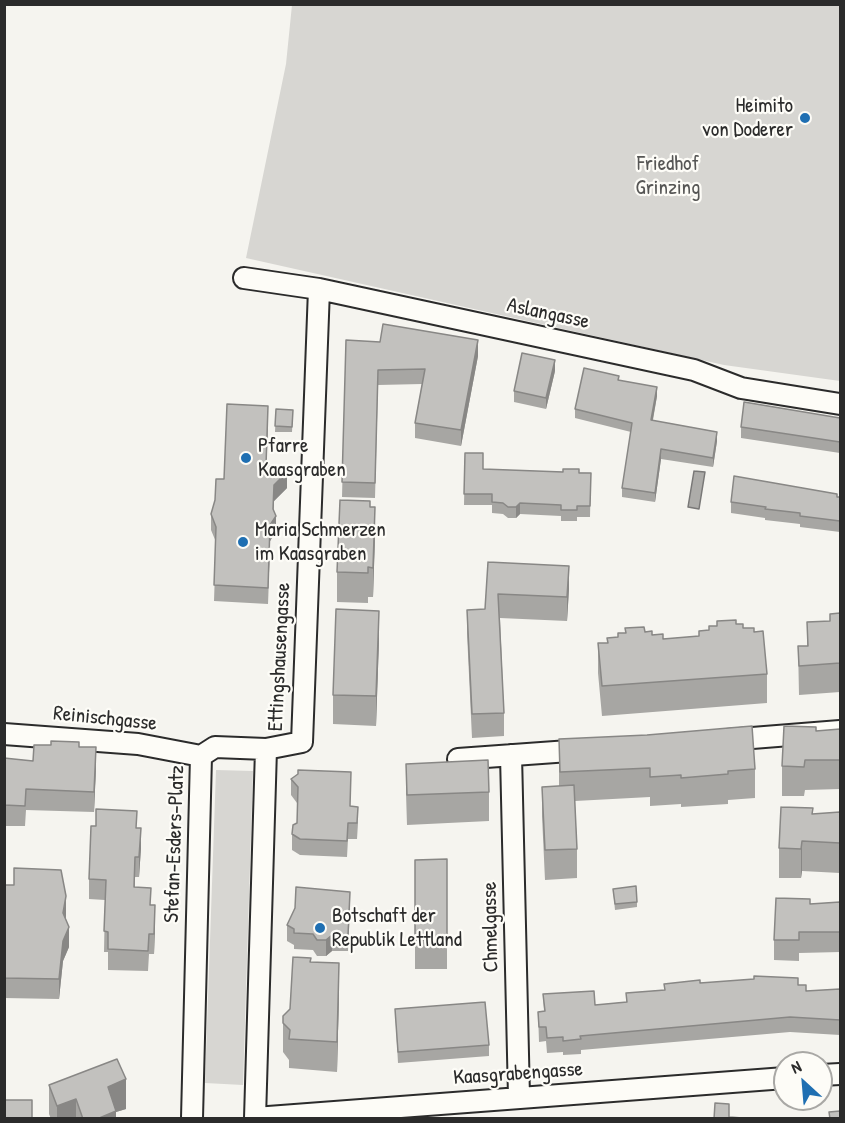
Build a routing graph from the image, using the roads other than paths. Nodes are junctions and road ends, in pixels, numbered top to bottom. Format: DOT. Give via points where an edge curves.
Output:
graph roads {
  1 [pos="244,278"];
  2 [pos="319,289"];
  3 [pos="840,404"];
  4 [pos="840,731"];
  5 [pos="4,734"];
  6 [pos="711,741"];
  7 [pos="266,749"];
  8 [pos="605,749"];
  9 [pos="511,755"];
  10 [pos="201,756"];
  11 [pos="458,759"];
  12 [pos="773,1079"];
  13 [pos="519,1097"];
  14 [pos="192,1119"];
  15 [pos="255,1119"];
  1 -- 2 [label="street, Aslangasse"];
  2 -- 3 [label="street, Aslangasse" via="694,370 741,388"];
  2 -- 7 [label="street, Ettingshausengasse" via="302,742"];
  4 -- 6 [label="street"];
  5 -- 10 [label="street, Reinischgasse" via="138,744"];
  7 -- 10 [label="street, Stefan-Esders-Platz" via="215,747"];
  7 -- 15 [label="street"];
  8 -- 9 [label="street"];
  9 -- 11 [label="street"];
  9 -- 13 [label="street, Chmelgasse"];
  10 -- 14 [label="street, Stefan-Esders-Platz"];
  12 -- 13 [label="street, Kaasgrabengasse"];
  13 -- 15 [label="street, Kaasgrabengasse"];
}
